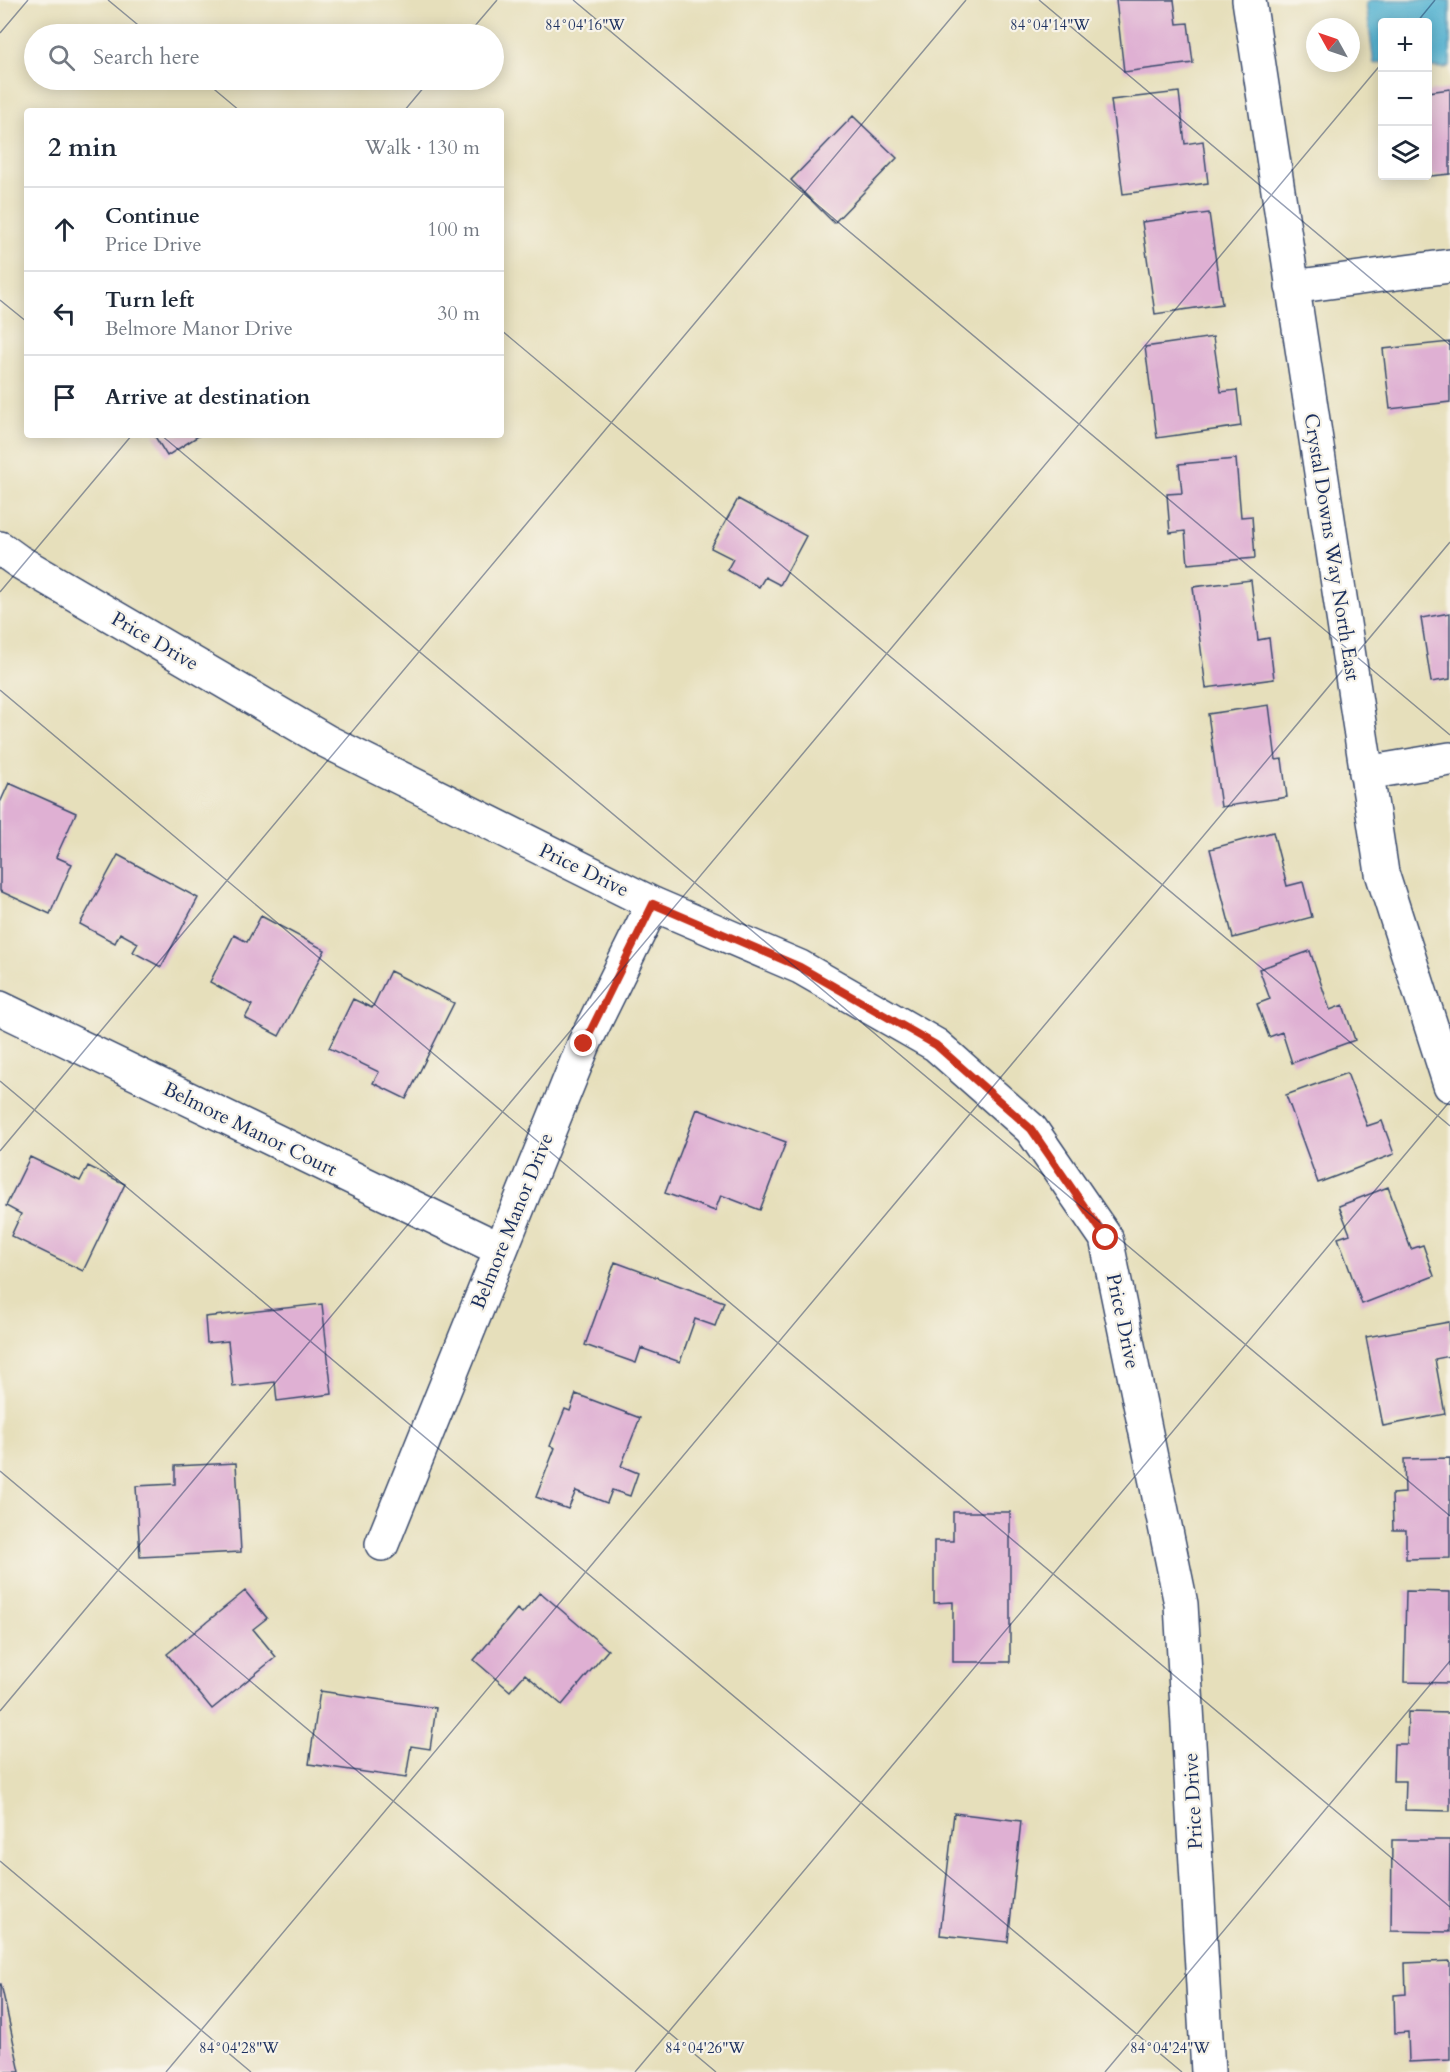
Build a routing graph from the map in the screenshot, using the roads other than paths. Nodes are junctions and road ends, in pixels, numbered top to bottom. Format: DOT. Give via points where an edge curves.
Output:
graph roads {
  1 [pos="1249,0"];
  2 [pos="1450,266"];
  3 [pos="1292,287"];
  4 [pos="0,548"];
  5 [pos="1450,759"];
  6 [pos="1366,772"];
  7 [pos="653,904"];
  8 [pos="0,1008"];
  9 [pos="1450,1085"];
  10 [pos="500,1249"];
  11 [pos="382,1544"];
  12 [pos="1209,2072"];
  1 -- 3 [label="street, Crystal Downs Way North East"];
  2 -- 3 [label="street"];
  3 -- 6 [label="street, Crystal Downs Way North East"];
  4 -- 7 [label="street, Price Drive" via="326,741"];
  5 -- 6 [label="street"];
  6 -- 9 [label="street, Crystal Downs Way North East" via="1382,873"];
  7 -- 10 [label="street, Belmore Manor Drive" via="584,1044"];
  7 -- 12 [label="street, Price Drive" via="800,967 936,1045 1031,1129 1106,1238 1181,1604"];
  8 -- 10 [label="street, Belmore Manor Court"];
  10 -- 11 [label="street, Belmore Manor Drive"];
}
